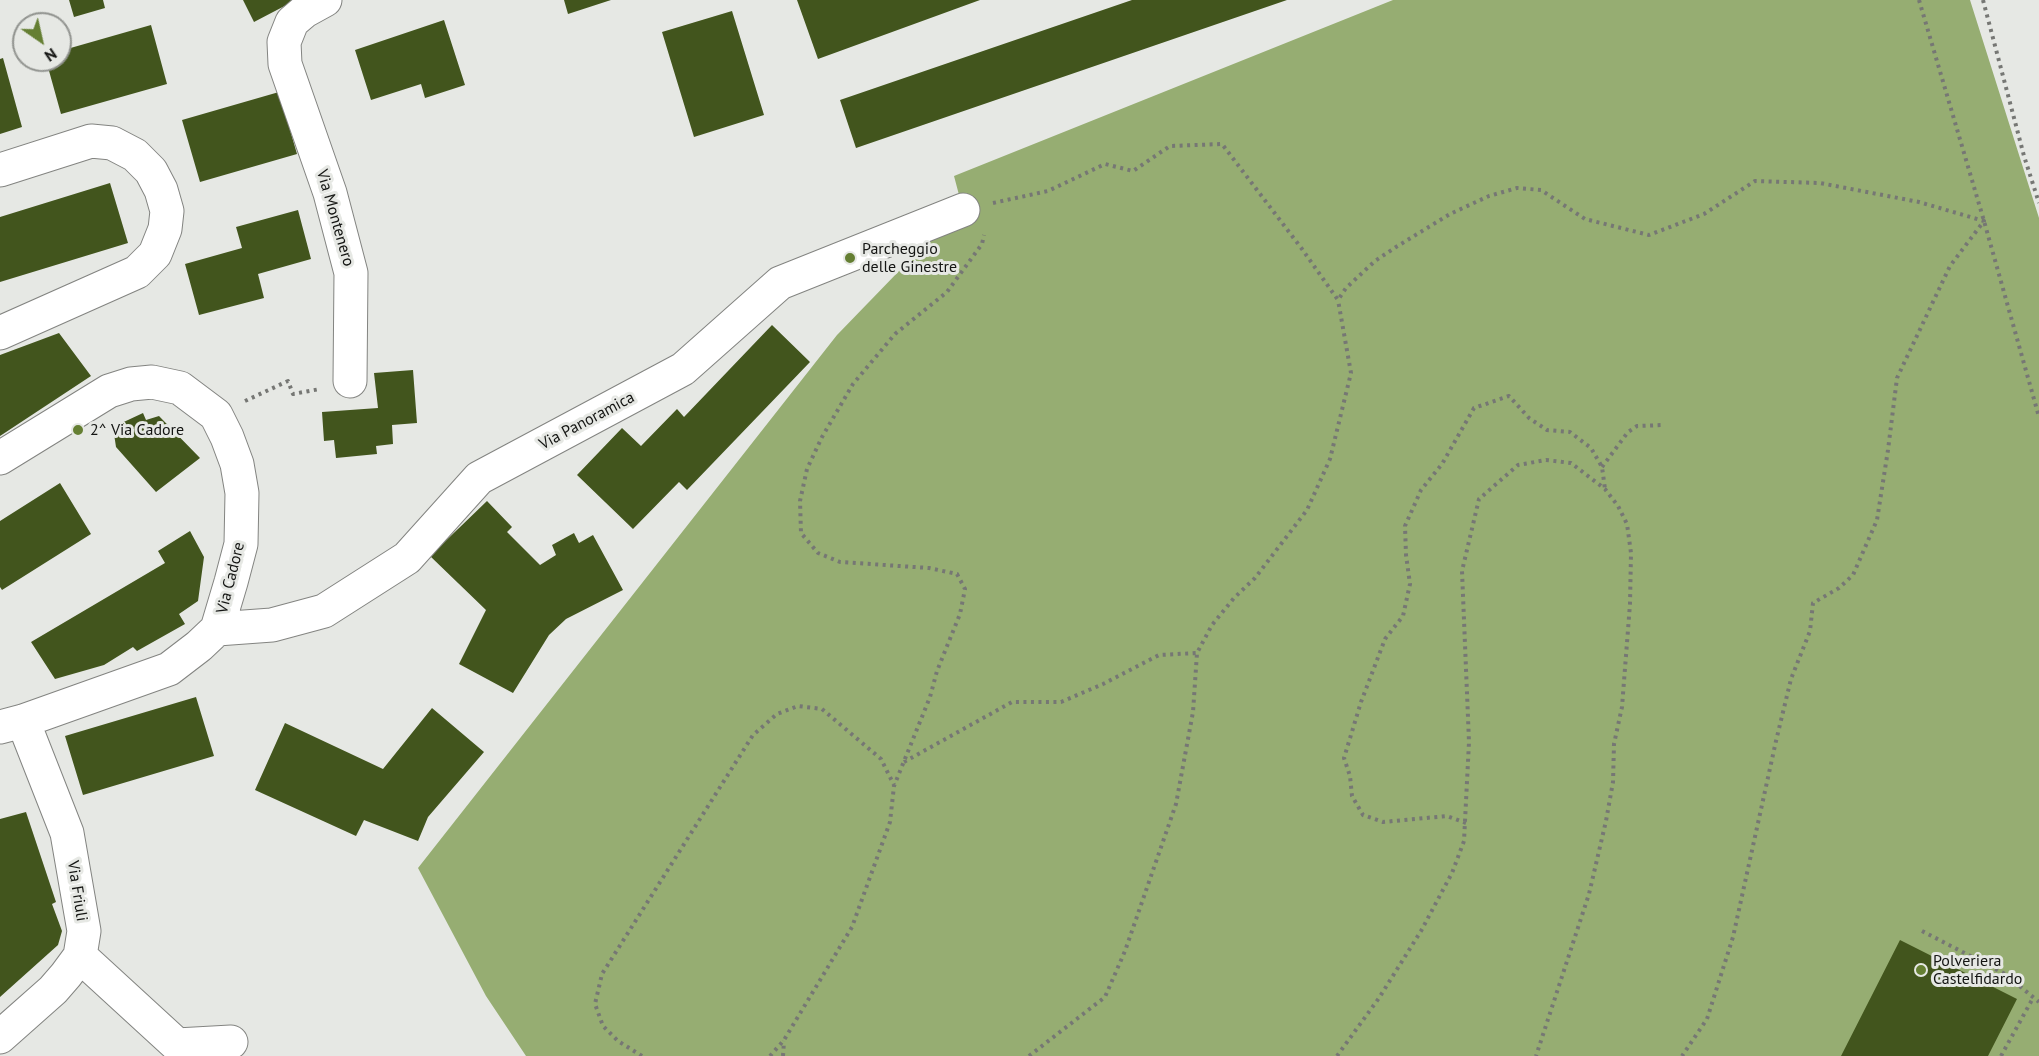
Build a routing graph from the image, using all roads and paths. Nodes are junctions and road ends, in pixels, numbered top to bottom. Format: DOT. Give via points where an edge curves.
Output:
graph roads {
  1 [pos="325,0"];
  2 [pos="1919,0"];
  3 [pos="1983,0"];
  4 [pos="0,170"];
  5 [pos="2039,203"];
  6 [pos="977,207"];
  7 [pos="1984,221"];
  8 [pos="1338,300"];
  9 [pos="0,333"];
  10 [pos="350,381"];
  11 [pos="216,415"];
  12 [pos="2039,417"];
  13 [pos="1663,425"];
  14 [pos="0,458"];
  15 [pos="1602,467"];
  16 [pos="1605,489"];
  17 [pos="217,629"];
  18 [pos="1197,653"];
  19 [pos="12,724"];
  20 [pos="904,762"];
  21 [pos="894,786"];
  22 [pos="1466,823"];
  23 [pos="1922,930"];
  24 [pos="80,956"];
  25 [pos="2033,998"];
  26 [pos="2039,1002"];
  27 [pos="0,1037"];
  28 [pos="784,1040"];
  29 [pos="231,1042"];
  30 [pos="642,1056"];
  31 [pos="770,1056"];
  32 [pos="783,1056"];
  33 [pos="1029,1056"];
  34 [pos="1337,1056"];
  35 [pos="1536,1056"];
  36 [pos="1683,1056"];
  37 [pos="2001,1056"];
  1 -- 10 [label="street, Via Montenero" via="292,22 284,42 285,64 330,194 351,273"];
  2 -- 7 [label="path"];
  3 -- 5 [label="path"];
  4 -- 9 [label="street" via="91,141 112,142 135,155 151,171 167,211 155,254 137,272"];
  6 -- 8 [label="path" via="1048,191 1105,164 1133,171 1170,146 1222,144"];
  6 -- 17 [label="street, Via Panoramica" via="780,283 683,369 479,478 407,558 324,611 272,625"];
  6 -- 20 [label="path" via="982,244 947,292 895,334 853,384 807,469 800,501 801,533 818,553 840,562 928,568 957,574 965,589 960,614"];
  7 -- 8 [label="path" via="1919,202 1820,183 1755,181 1704,214 1649,235 1585,219 1541,190 1517,188 1450,214 1396,247 1375,261"];
  7 -- 12 [label="path"];
  7 -- 36 [label="path" via="1950,266 1897,378 1877,520 1853,575 1813,603 1810,631 1791,679 1776,741 1733,937 1707,1018"];
  8 -- 18 [label="path" via="1351,373 1330,459 1307,510 1255,578 1212,625"];
  10 -- 11 [label="path" via="293,394 288,381"];
  11 -- 14 [label="street, Via Cadore" via="180,388 152,382 130,384 109,391"];
  11 -- 17 [label="street, Via Cadore" via="237,464 242,493 241,544"];
  13 -- 15 [label="path" via="1637,426 1628,432"];
  15 -- 16 [label="path"];
  15 -- 22 [label="path" via="1591,448 1570,432 1547,430 1529,418 1509,396 1474,408 1442,464 1421,490 1405,526 1410,584 1403,616 1385,639 1344,758 1352,796 1363,815 1383,822 1447,816"];
  16 -- 22 [label="path" via="1571,464 1546,460 1518,465 1479,499 1462,571 1468,742"];
  16 -- 35 [label="path" via="1627,524 1631,553 1622,707 1614,744 1613,782 1589,894"];
  17 -- 19 [label="street, Via Cadore" via="169,669"];
  18 -- 20 [label="path" via="1159,654 1062,702 1012,702"];
  18 -- 33 [label="path" via="1193,712 1176,804 1125,951 1105,997"];
  19 -- 24 [label="street, Via Friuli" via="67,833 84,931"];
  20 -- 21 [label="path"];
  21 -- 28 [label="path" via="890,822 852,927"];
  21 -- 30 [label="path" via="881,759 822,709 798,706 777,714 753,735 602,974 596,1004 603,1026"];
  22 -- 34 [label="path" via="1452,873 1421,931"];
  23 -- 25 [label="path" via="2005,974"];
  24 -- 27 [label="street" via="53,990"];
  24 -- 29 [label="street" via="177,1045"];
  25 -- 26 [label="path"];
  25 -- 37 [label="path"];
  28 -- 31 [label="path"];
  28 -- 32 [label="path"];
}
